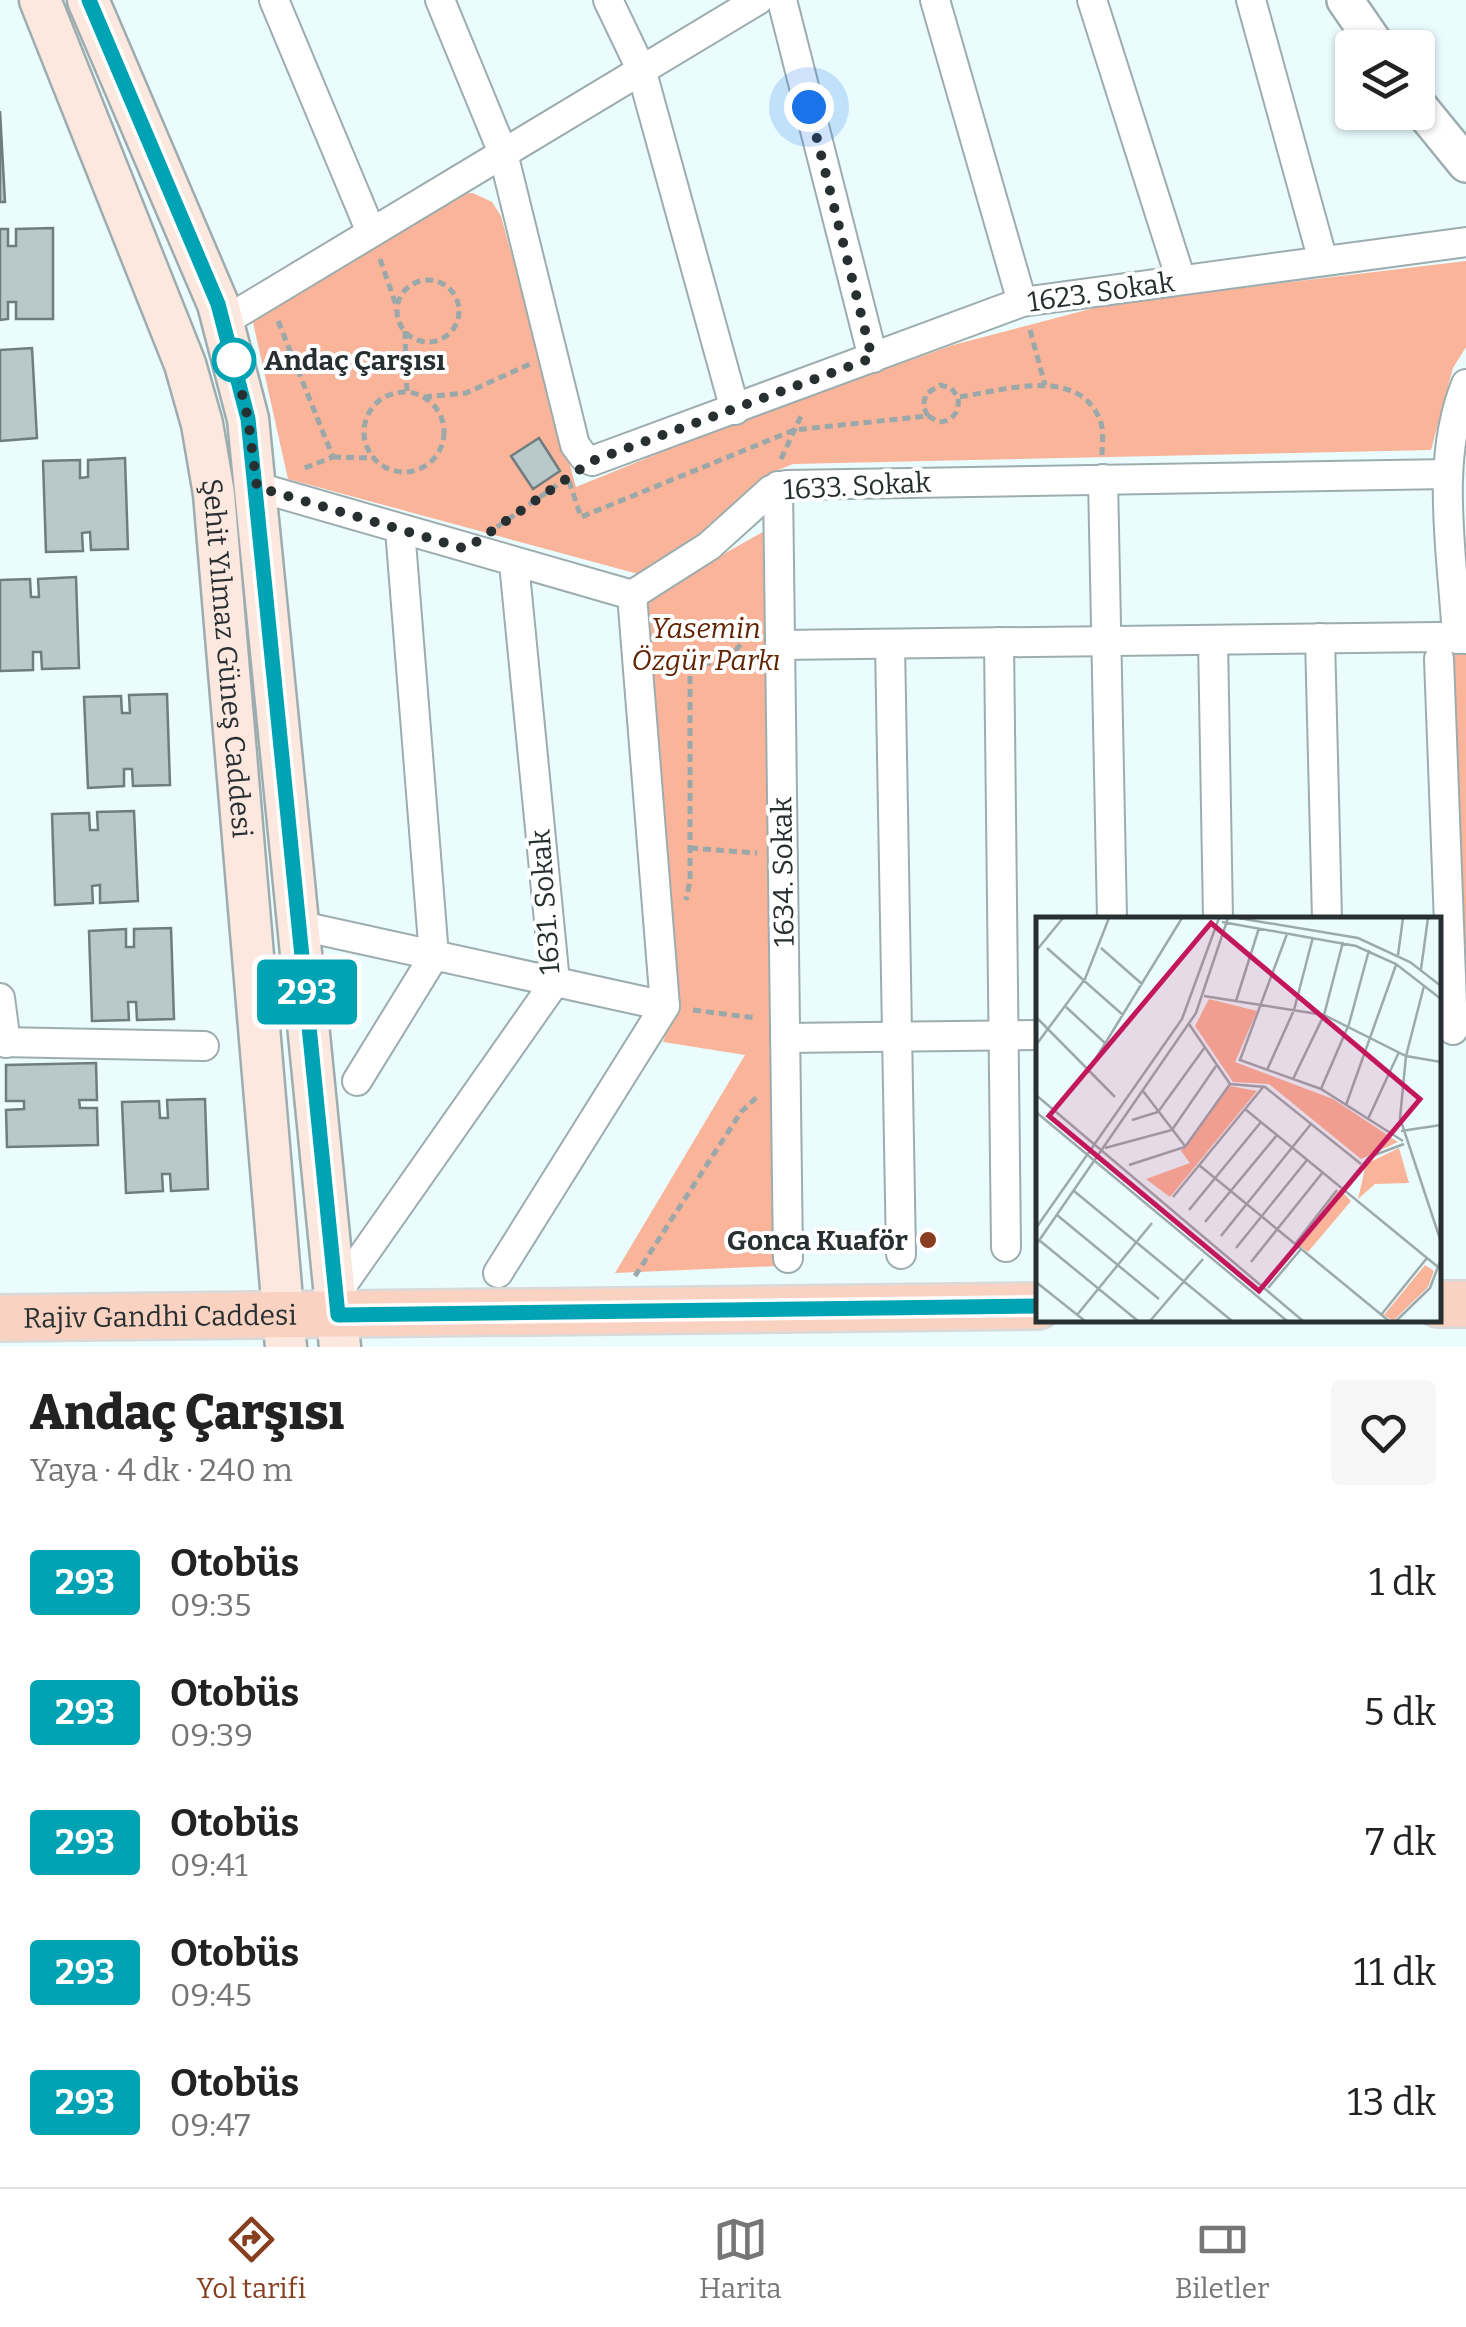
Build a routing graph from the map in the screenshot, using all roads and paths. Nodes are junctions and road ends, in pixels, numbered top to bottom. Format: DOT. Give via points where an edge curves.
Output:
graph roads {
  1 [pos="40,0"];
  2 [pos="88,0"];
  3 [pos="274,0"];
  4 [pos="440,0"];
  5 [pos="608,0"];
  6 [pos="758,0"];
  7 [pos="782,0"];
  8 [pos="934,0"];
  9 [pos="1092,0"];
  10 [pos="1251,0"];
  11 [pos="1345,0"];
  12 [pos="1366,30"];
  13 [pos="641,68"];
  14 [pos="1435,126"];
  15 [pos="503,153"];
  16 [pos="1466,164"];
  17 [pos="371,232"];
  18 [pos="1466,242"];
  19 [pos="1322,262"];
  20 [pos="1181,280"];
  21 [pos="268,295"];
  22 [pos="1022,302"];
  23 [pos="397,308"];
  24 [pos="224,322"];
  25 [pos="405,331"];
  26 [pos="552,353"];
  27 [pos="872,358"];
  28 [pos="809,382"];
  29 [pos="1466,384"];
  30 [pos="1044,385"];
  31 [pos="407,392"];
  32 [pos="958,397"];
  33 [pos="424,398"];
  34 [pos="734,410"];
  35 [pos="928,416"];
  36 [pos="794,430"];
  37 [pos="332,457"];
  38 [pos="373,458"];
  39 [pos="592,461"];
  40 [pos="1448,474"];
  41 [pos="568,478"];
  42 [pos="1103,479"];
  43 [pos="778,486"];
  44 [pos="257,487"];
  45 [pos="400,529"];
  46 [pos="466,549"];
  47 [pos="514,562"];
  48 [pos="632,595"];
  49 [pos="780,613"];
  50 [pos="1320,638"];
  51 [pos="1213,640"];
  52 [pos="1106,641"];
  53 [pos="1000,642"];
  54 [pos="890,644"];
  55 [pos="780,645"];
  56 [pos="1454,646"];
  57 [pos="637,658"];
  58 [pos="690,662"];
  59 [pos="690,848"];
  60 [pos="783,855"];
  61 [pos="683,917"];
  62 [pos="1112,917"];
  63 [pos="1218,917"];
  64 [pos="1327,917"];
  65 [pos="300,926"];
  66 [pos="434,956"];
  67 [pos="555,982"];
  68 [pos="0,998"];
  69 [pos="665,1006"];
  70 [pos="785,1030"];
  71 [pos="1453,1030"];
  72 [pos="1036,1035"];
  73 [pos="896,1036"];
  74 [pos="1004,1036"];
  75 [pos="3,1042"];
  76 [pos="204,1046"];
  77 [pos="786,1070"];
  78 [pos="357,1081"];
  79 [pos="1006,1247"];
  80 [pos="901,1254"];
  81 [pos="788,1258"];
  82 [pos="498,1273"];
  83 [pos="1036,1306"];
  84 [pos="611,1312"];
  85 [pos="0,1318"];
  86 [pos="338,1319"];
  87 [pos="284,1331"];
  1 -- 87 [label="main road, Şehit Yılmaz Güneş Caddesi" via="171,328 202,424 214,494"];
  2 -- 24 [label="main road, Şehit Yılmaz Güneş Caddesi"];
  3 -- 17 [label="street"];
  4 -- 15 [label="street"];
  5 -- 13 [label="street"];
  6 -- 13 [label="street"];
  7 -- 27 [label="street"];
  8 -- 22 [label="street"];
  9 -- 20 [label="street"];
  10 -- 19 [label="street"];
  11 -- 12 [label="street"];
  13 -- 15 [label="street"];
  13 -- 34 [label="street"];
  14 -- 16 [label="street"];
  15 -- 17 [label="street"];
  15 -- 26 [label="street"];
  17 -- 21 [label="street"];
  17 -- 23 [label="path"];
  18 -- 19 [label="street, 1623. Sokak"];
  19 -- 20 [label="street, 1623. Sokak"];
  20 -- 22 [label="street, 1623. Sokak"];
  21 -- 24 [label="street"];
  21 -- 37 [label="path"];
  22 -- 27 [label="street, 1623. Sokak"];
  22 -- 30 [label="path"];
  23 -- 25 [label="path"];
  23 -- 25 [label="path" via="406,289 424,280 445,284 458,301 457,322 443,338 422,341"];
  24 -- 44 [label="main road, Şehit Yılmaz Güneş Caddesi"];
  25 -- 31 [label="path"];
  26 -- 33 [label="path" via="466,393"];
  26 -- 39 [label="street" via="575,444"];
  27 -- 28 [label="street, 1623. Sokak"];
  28 -- 34 [label="street, 1623. Sokak"];
  28 -- 36 [label="path"];
  29 -- 40 [label="street"];
  30 -- 32 [label="path"];
  30 -- 42 [label="path" via="1060,385 1086,400 1102,424"];
  31 -- 33 [label="path"];
  31 -- 38 [label="path" via="372,408 364,433"];
  32 -- 35 [label="path" via="951,419"];
  32 -- 35 [label="path" via="946,386 930,390 924,400"];
  33 -- 38 [label="path" via="442,418 442,446 434,458 397,472"];
  34 -- 39 [label="street, 1623. Sokak"];
  35 -- 36 [label="path"];
  36 -- 41 [label="path" via="581,517"];
  36 -- 43 [label="path"];
  37 -- 38 [label="path"];
  37 -- 44 [label="path"];
  39 -- 41 [label="path"];
  40 -- 42 [label="street, 1633. Sokak"];
  40 -- 56 [label="street"];
  41 -- 46 [label="path"];
  42 -- 43 [label="street, 1633. Sokak"];
  42 -- 52 [label="street"];
  43 -- 48 [label="street, 1633. Sokak" via="708,546"];
  43 -- 49 [label="street, 1634. Sokak"];
  44 -- 45 [label="street"];
  44 -- 65 [label="main road, Şehit Yılmaz Güneş Caddesi"];
  45 -- 46 [label="street"];
  45 -- 66 [label="street"];
  46 -- 47 [label="street"];
  47 -- 48 [label="street"];
  47 -- 67 [label="street, 1631. Sokak"];
  48 -- 57 [label="street"];
  49 -- 55 [label="street, 1634. Sokak"];
  49 -- 58 [label="path" via="765,614 725,664"];
  50 -- 51 [label="street"];
  50 -- 56 [label="street"];
  50 -- 64 [label="street"];
  51 -- 52 [label="street"];
  51 -- 63 [label="street"];
  52 -- 53 [label="street"];
  52 -- 62 [label="street"];
  53 -- 54 [label="street"];
  53 -- 74 [label="street"];
  54 -- 55 [label="street"];
  54 -- 73 [label="street"];
  55 -- 60 [label="street, 1634. Sokak"];
  56 -- 71 [label="street"];
  57 -- 58 [label="path"];
  57 -- 69 [label="street"];
  58 -- 59 [label="path"];
  59 -- 60 [label="path"];
  59 -- 61 [label="path"];
  60 -- 70 [label="street, 1634. Sokak"];
  65 -- 66 [label="street"];
  65 -- 86 [label="main road, Şehit Yılmaz Güneş Caddesi"];
  66 -- 67 [label="street"];
  66 -- 78 [label="street"];
  67 -- 69 [label="street"];
  67 -- 86 [label="street, 1631. Sokak"];
  68 -- 75 [label="street"];
  69 -- 70 [label="path"];
  69 -- 82 [label="street"];
  70 -- 73 [label="street"];
  70 -- 77 [label="street, 1634. Sokak"];
  72 -- 74 [label="street"];
  73 -- 74 [label="street"];
  73 -- 80 [label="street"];
  74 -- 79 [label="street"];
  75 -- 76 [label="street"];
  77 -- 81 [label="street, 1634. Sokak"];
  77 -- 84 [label="path" via="741,1112"];
  83 -- 84 [label="main road, Rajiv Gandhi Caddesi"];
  84 -- 86 [label="main road, Rajiv Gandhi Caddesi"];
  85 -- 87 [label="main road, Rajiv Gandhi Caddesi"];
  86 -- 87 [label="main road, Rajiv Gandhi Caddesi"];
}
